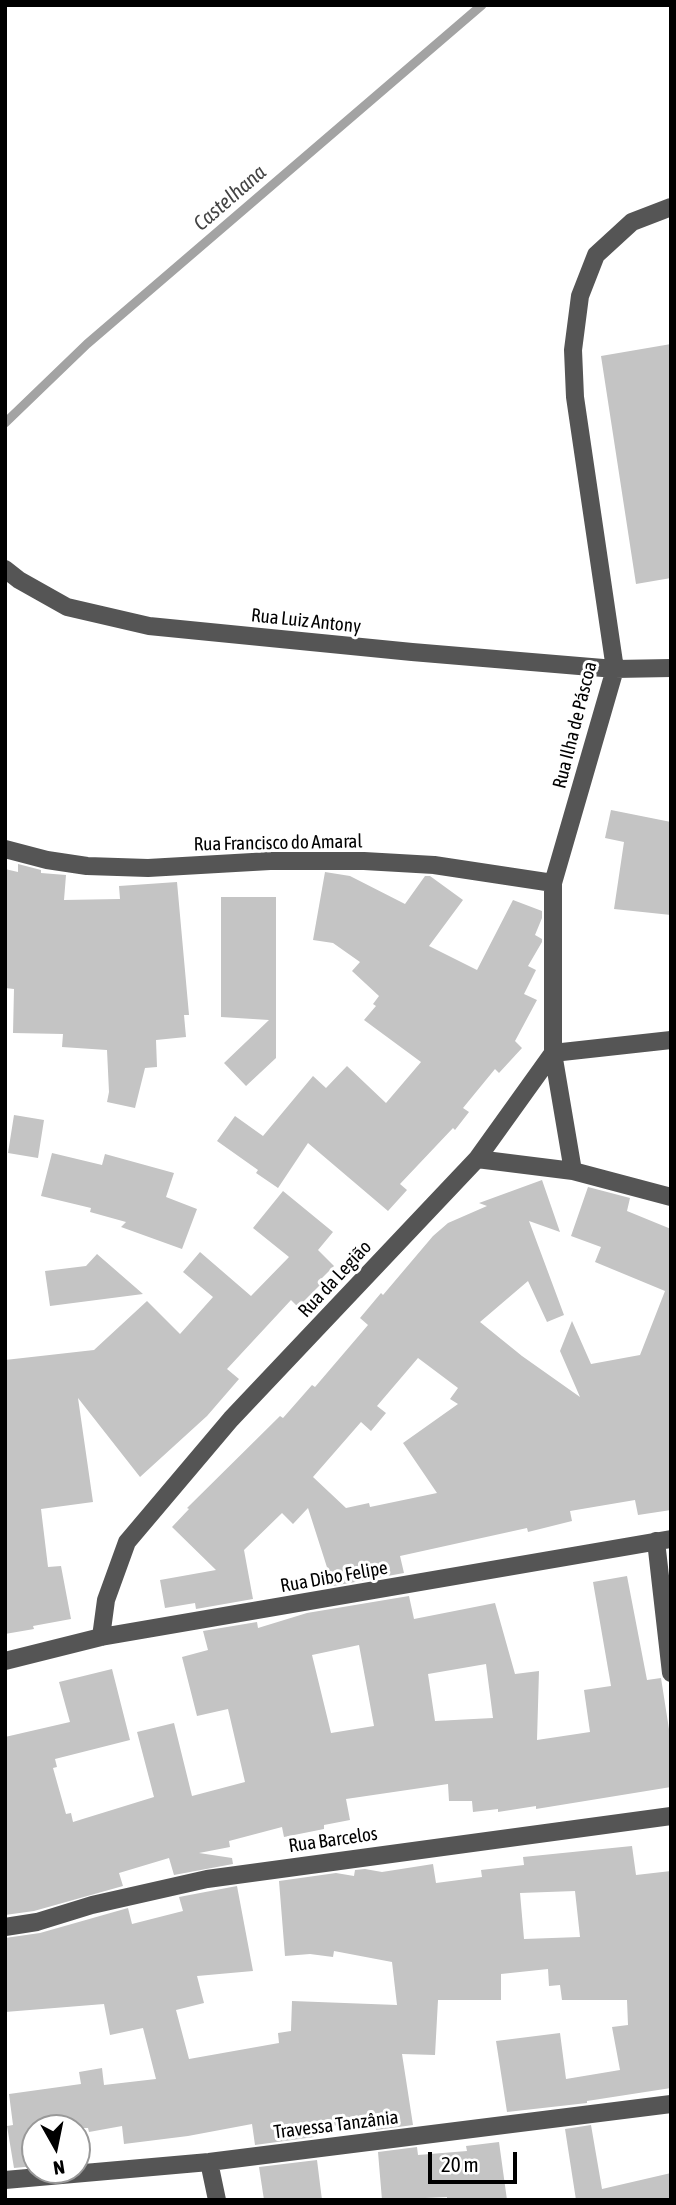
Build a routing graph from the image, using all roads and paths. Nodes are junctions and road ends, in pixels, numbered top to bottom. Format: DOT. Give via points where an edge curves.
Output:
graph roads {
  1 [pos="671,207"];
  2 [pos="5,569"];
  3 [pos="671,667"];
  4 [pos="615,669"];
  5 [pos="5,849"];
  6 [pos="553,883"];
  7 [pos="671,1040"];
  8 [pos="553,1053"];
  9 [pos="477,1159"];
  10 [pos="573,1171"];
  11 [pos="671,1197"];
  12 [pos="663,1540"];
  13 [pos="101,1637"];
  14 [pos="5,1661"];
  15 [pos="671,1673"];
  16 [pos="671,1816"];
  17 [pos="5,1927"];
  18 [pos="671,2104"];
  19 [pos="209,2162"];
  20 [pos="5,2180"];
  21 [pos="217,2200"];
  1 -- 4 [label="street, Rua Ilha de Páscoa" via="632,222 596,256 580,296 573,350 575,397"];
  2 -- 4 [label="street, Rua Luiz Antony" via="67,607 149,626"];
  3 -- 4 [label="street, Rua Luiz Antony"];
  4 -- 6 [label="street, Rua Ilha de Páscoa"];
  5 -- 6 [label="street, Rua Francisco do Amaral" via="87,866 364,861 433,865"];
  6 -- 8 [label="street, Rua Ilha de Páscoa"];
  7 -- 8 [label="street"];
  8 -- 9 [label="street, Rua da Legião"];
  8 -- 10 [label="street, Rua Ilha de Páscoa"];
  9 -- 10 [label="street"];
  9 -- 13 [label="street, Rua da Legião" via="231,1419 127,1542 106,1600"];
  10 -- 11 [label="street"];
  12 -- 13 [label="street, Rua Dibo Felipe"];
  12 -- 15 [label="street"];
  13 -- 14 [label="street, Rua Dibo Felipe"];
  16 -- 17 [label="street, Rua Barcelos" via="207,1879"];
  18 -- 19 [label="street, Travessa Tanzânia"];
  19 -- 20 [label="street, Travessa Tanzânia"];
  19 -- 21 [label="street"];
}
